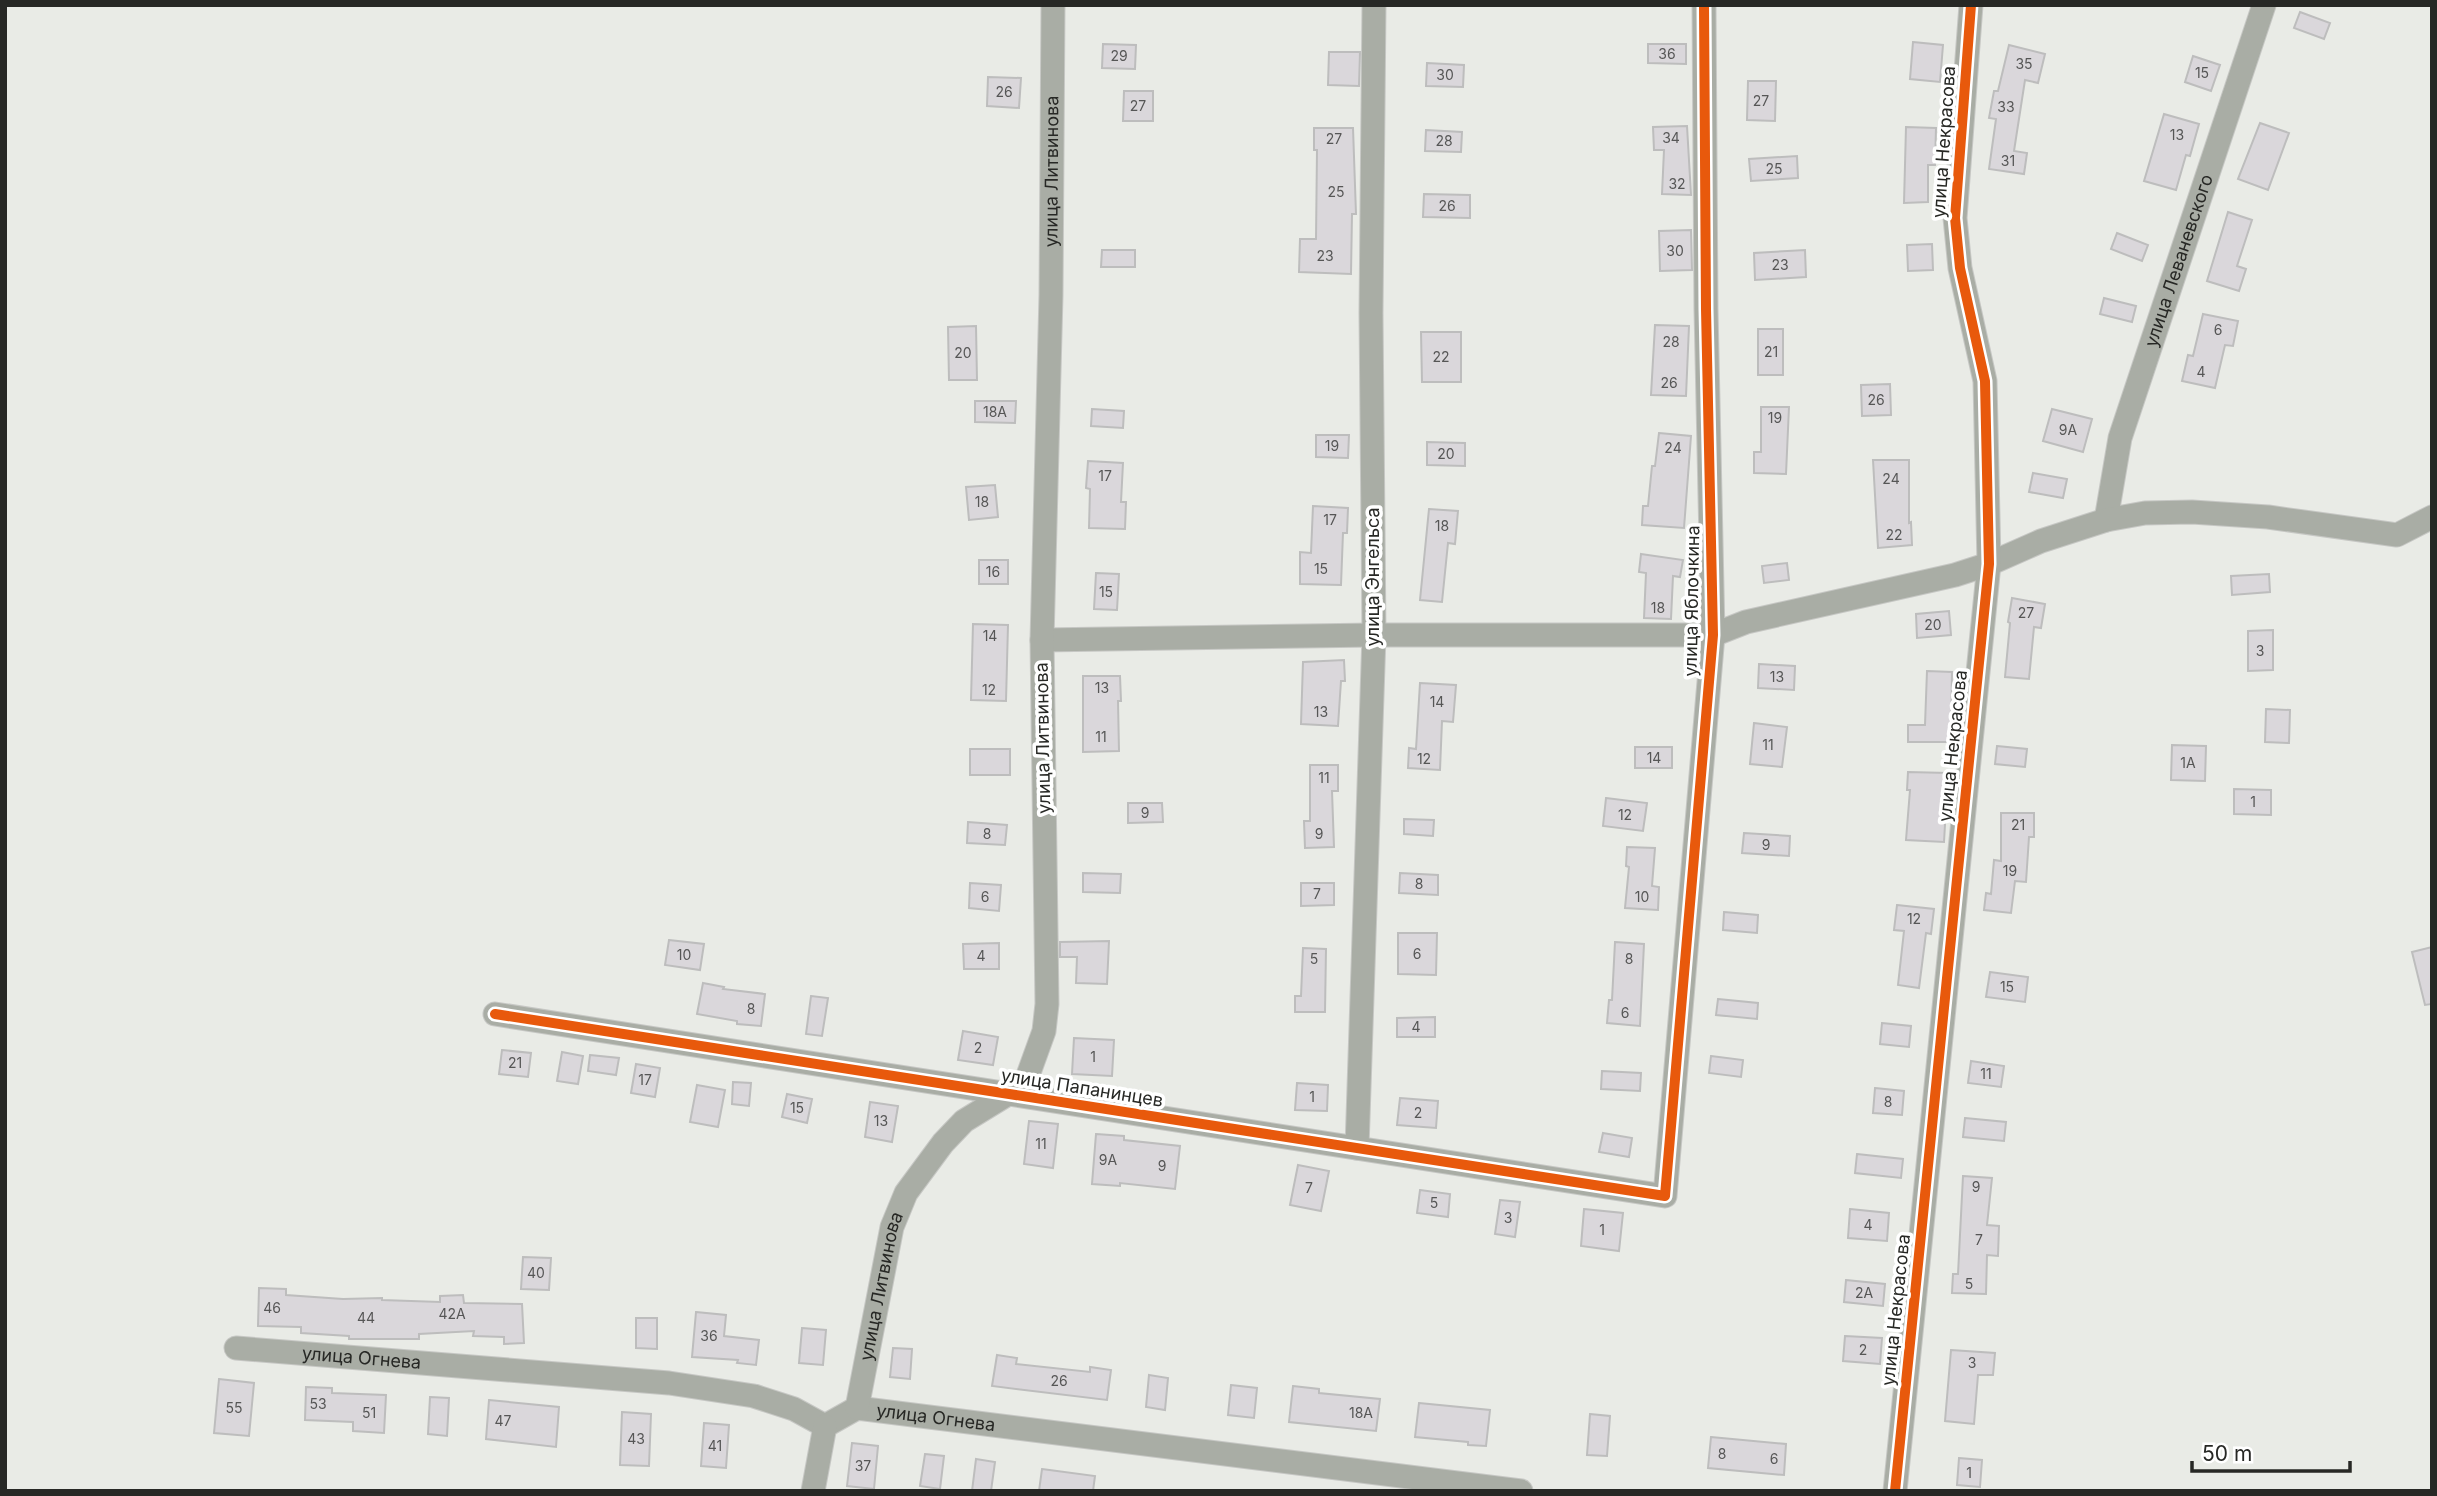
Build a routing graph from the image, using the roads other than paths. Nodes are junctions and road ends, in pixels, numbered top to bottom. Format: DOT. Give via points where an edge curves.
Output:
graph roads {
  1 [pos="1053,5"];
  2 [pos="1374,5"];
  3 [pos="1704,5"];
  4 [pos="1971,5"];
  5 [pos="2264,5"];
  6 [pos="2432,517"];
  7 [pos="2106,520"];
  8 [pos="1989,564"];
  9 [pos="1374,635"];
  10 [pos="1713,635"];
  11 [pos="1042,640"];
  12 [pos="495,1014"];
  13 [pos="1008,1094"];
  14 [pos="1357,1148"];
  15 [pos="1664,1196"];
  16 [pos="236,1348"];
  17 [pos="857,1408"];
  18 [pos="825,1426"];
  19 [pos="813,1491"];
  20 [pos="1521,1491"];
  21 [pos="1895,1491"];
  1 -- 11 [label="street, улица Литвинова"];
  2 -- 9 [label="street, улица Энгельса"];
  3 -- 10 [label="street, улица Яблочкина"];
  4 -- 8 [label="street, улица Некрасова" via="1955,218 1960,268 1985,381"];
  5 -- 7 [label="street, улица Леваневского" via="2120,438"];
  6 -- 7 [label="street" via="2397,535 2268,517 2192,512"];
  7 -- 8 [label="street"];
  8 -- 10 [label="street" via="1746,622"];
  8 -- 21 [label="street, улица Некрасова"];
  9 -- 10 [label="street"];
  9 -- 11 [label="street"];
  9 -- 14 [label="street, улица Энгельса"];
  10 -- 15 [label="street, улица Яблочкина"];
  11 -- 13 [label="street, улица Литвинова" via="1047,1004 1033,1067"];
  12 -- 13 [label="street, улица Папанинцев"];
  13 -- 14 [label="street, улица Папанинцев"];
  13 -- 17 [label="street, улица Литвинова" via="964,1121 906,1194 892,1227"];
  14 -- 15 [label="street, улица Папанинцев"];
  16 -- 18 [label="street, улица Огнева" via="669,1383 754,1396 794,1409"];
  17 -- 18 [label="street, улица Огнева"];
  17 -- 20 [label="street, улица Огнева"];
  18 -- 19 [label="street"];
}
